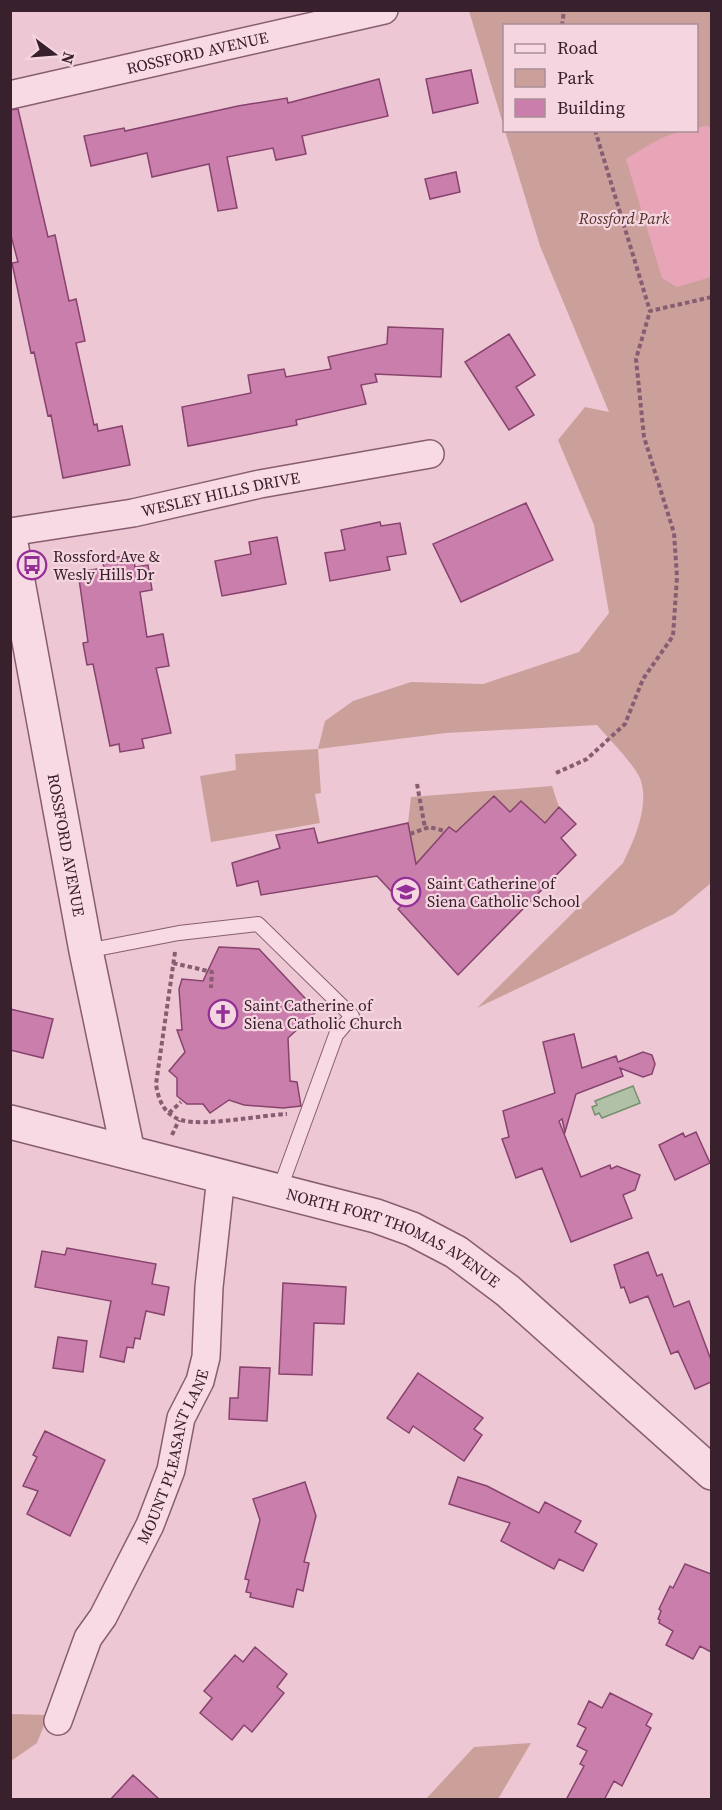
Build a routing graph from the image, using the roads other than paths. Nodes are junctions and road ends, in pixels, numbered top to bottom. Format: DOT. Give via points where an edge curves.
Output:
graph roads {
  1 [pos="384,10"];
  2 [pos="10,95"];
  3 [pos="430,454"];
  4 [pos="10,532"];
  5 [pos="10,538"];
  6 [pos="86,951"];
  7 [pos="10,1122"];
  8 [pos="128,1152"];
  9 [pos="221,1176"];
  10 [pos="279,1191"];
  11 [pos="711,1473"];
  12 [pos="58,1721"];
  1 -- 2 [label="street, ROSSFORD AVENUE"];
  3 -- 4 [label="street, WESLEY HILLS DRIVE" via="260,484 133,513"];
  5 -- 6 [label="street, ROSSFORD AVENUE"];
  6 -- 8 [label="street, ROSSFORD AVENUE"];
  6 -- 10 [label="lane" via="179,933 258,924 352,1016 336,1035"];
  7 -- 8 [label="street, NORTH FORT THOMAS AVENUE"];
  8 -- 9 [label="street, NORTH FORT THOMAS AVENUE"];
  9 -- 10 [label="street, NORTH FORT THOMAS AVENUE"];
  9 -- 12 [label="street, MOUNT PLEASANT LANE" via="206,1357 200,1381 181,1418 171,1470 154,1515 103,1617 88,1638"];
  10 -- 11 [label="street, NORTH FORT THOMAS AVENUE" via="376,1216 456,1252 550,1326"];
}
